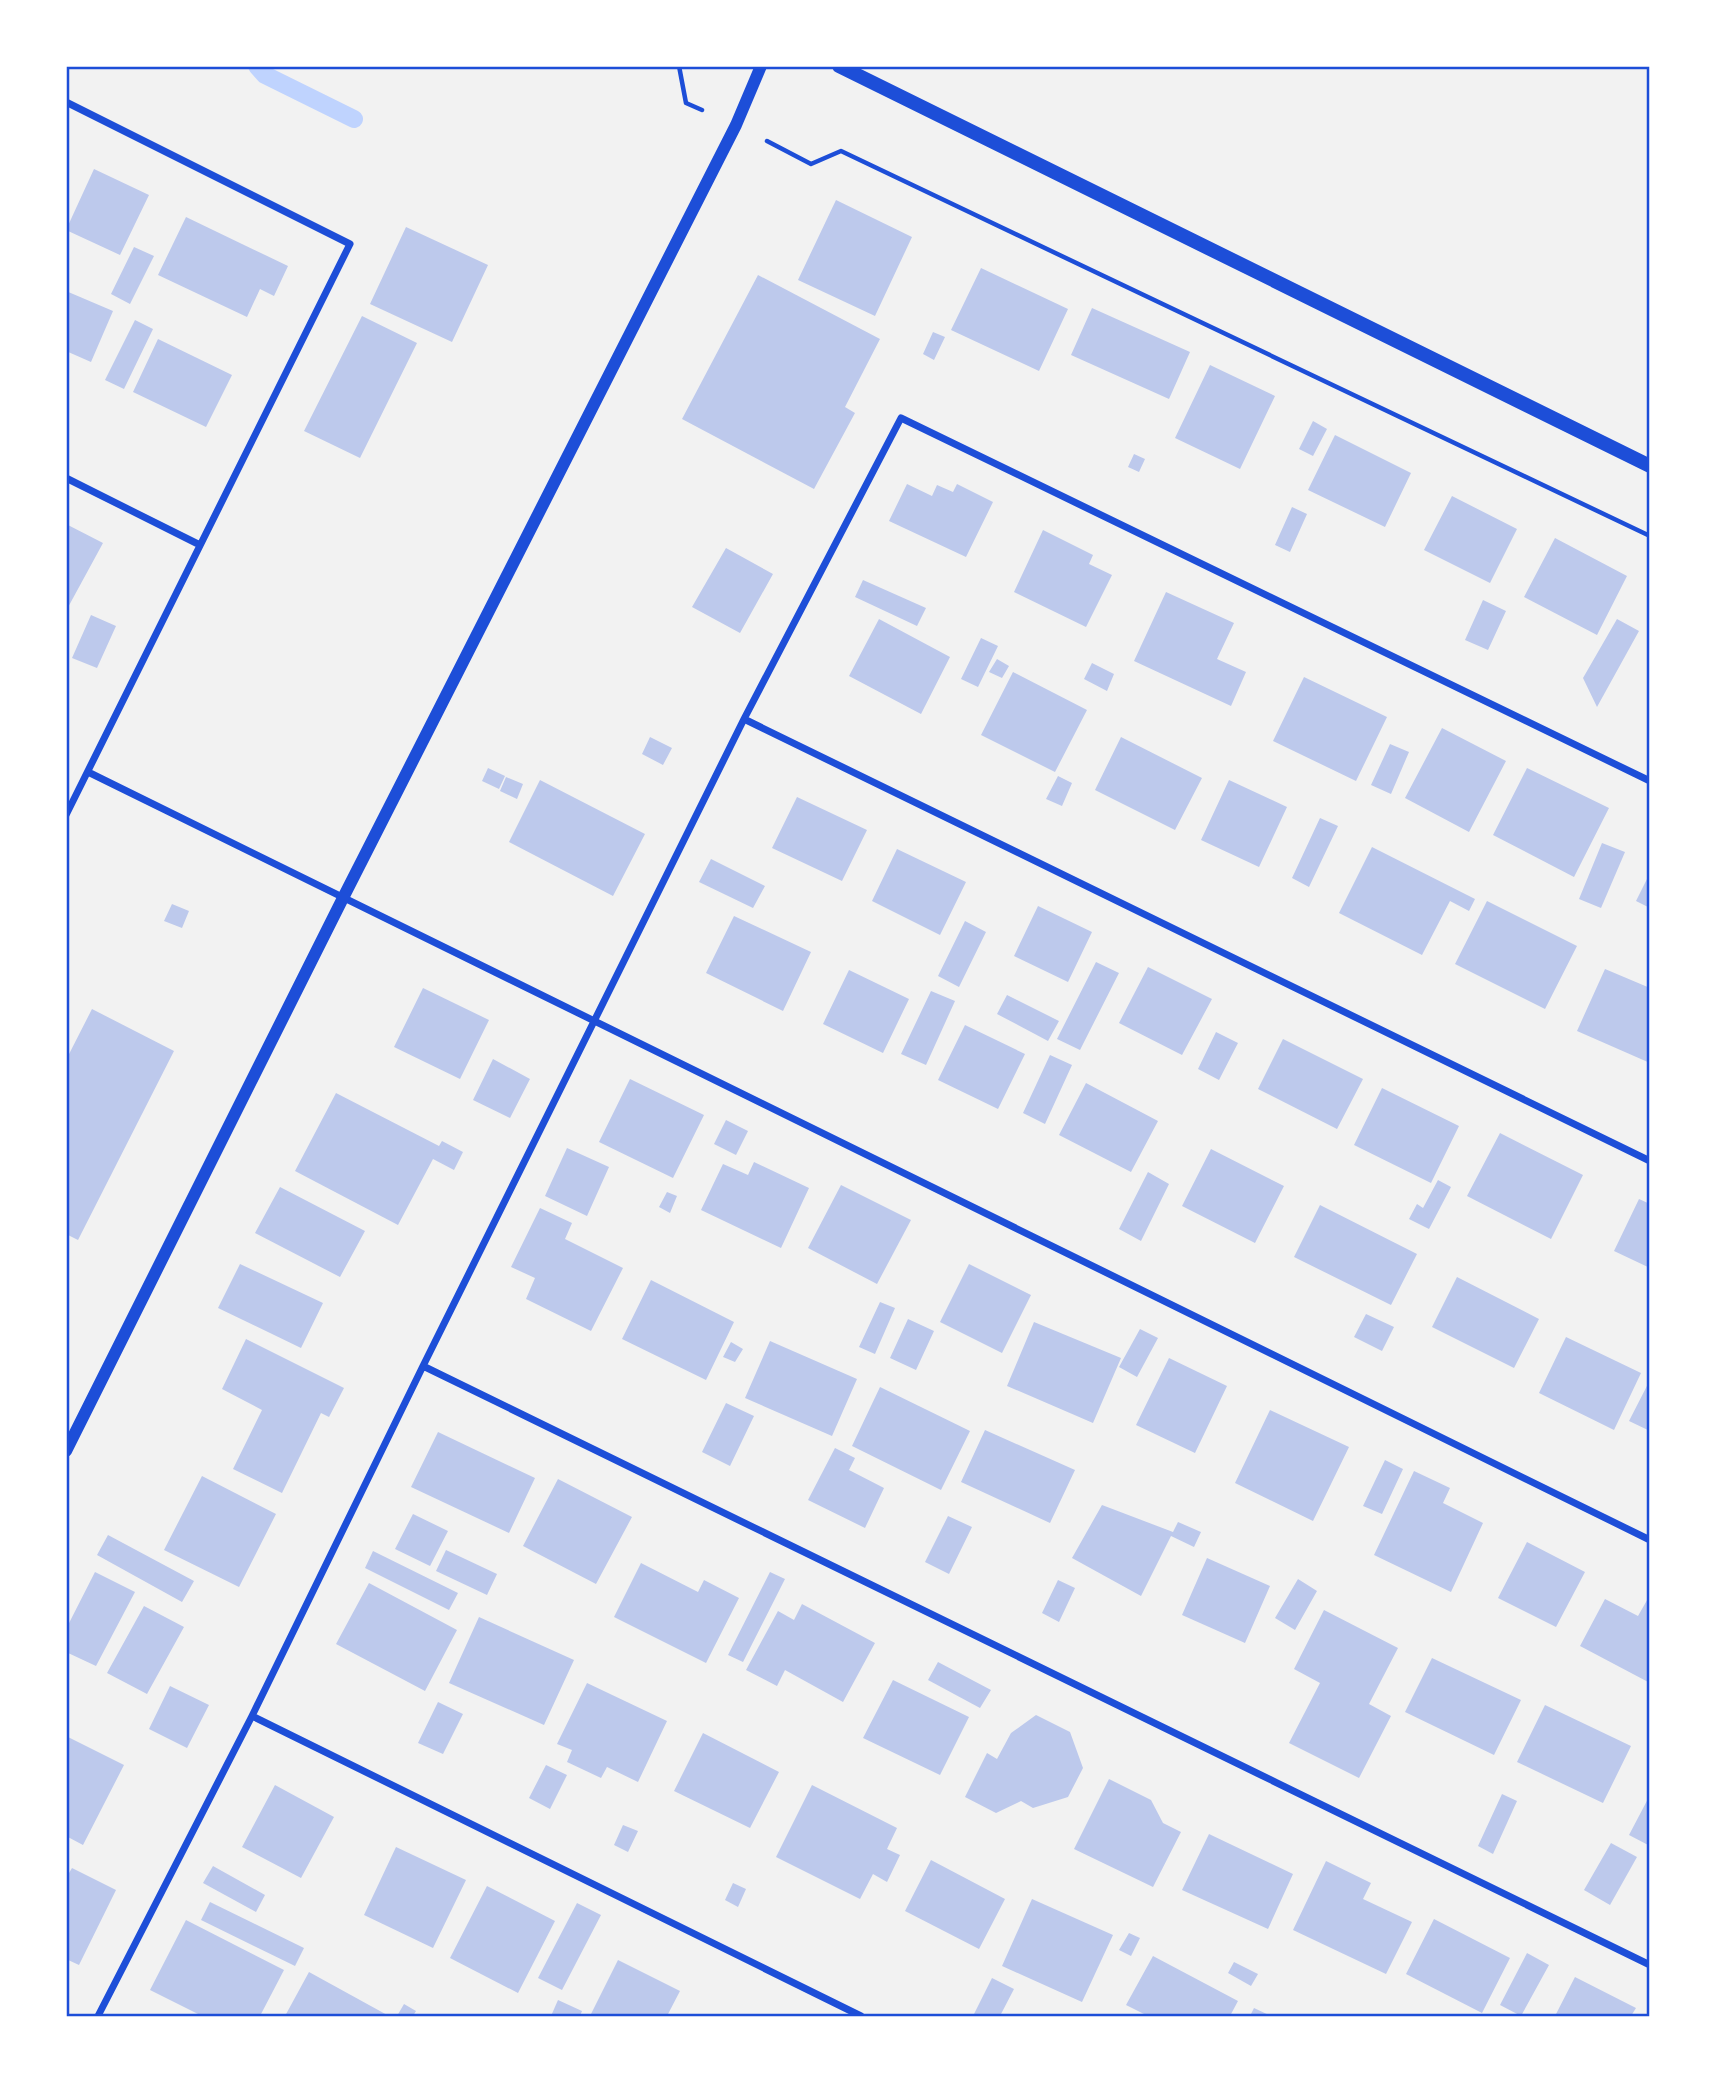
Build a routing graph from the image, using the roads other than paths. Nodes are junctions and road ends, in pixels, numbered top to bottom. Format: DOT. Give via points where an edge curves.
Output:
graph roads {
  1 [pos="761,66"];
  2 [pos="839,66"];
  3 [pos="66,102"];
  4 [pos="1650,466"];
  5 [pos="66,478"];
  6 [pos="200,545"];
  7 [pos="744,719"];
  8 [pos="88,772"];
  9 [pos="1650,781"];
  10 [pos="66,815"];
  11 [pos="344,896"];
  12 [pos="594,1022"];
  13 [pos="1650,1161"];
  14 [pos="423,1366"];
  15 [pos="66,1451"];
  16 [pos="1650,1540"];
  17 [pos="252,1716"];
  18 [pos="1650,1965"];
  19 [pos="98,2017"];
  20 [pos="861,2017"];
  1 -- 11 [label="street" via="736,125"];
  2 -- 4 [label="main road"];
  3 -- 6 [label="street" via="350,244"];
  5 -- 6 [label="street"];
  6 -- 8 [label="street"];
  7 -- 9 [label="street" via="901,418"];
  7 -- 12 [label="street"];
  7 -- 13 [label="street"];
  8 -- 10 [label="street"];
  8 -- 11 [label="street"];
  11 -- 12 [label="street"];
  11 -- 15 [label="street"];
  12 -- 14 [label="street"];
  12 -- 16 [label="street"];
  14 -- 17 [label="street"];
  14 -- 18 [label="street"];
  17 -- 19 [label="street"];
  17 -- 20 [label="street"];
}
